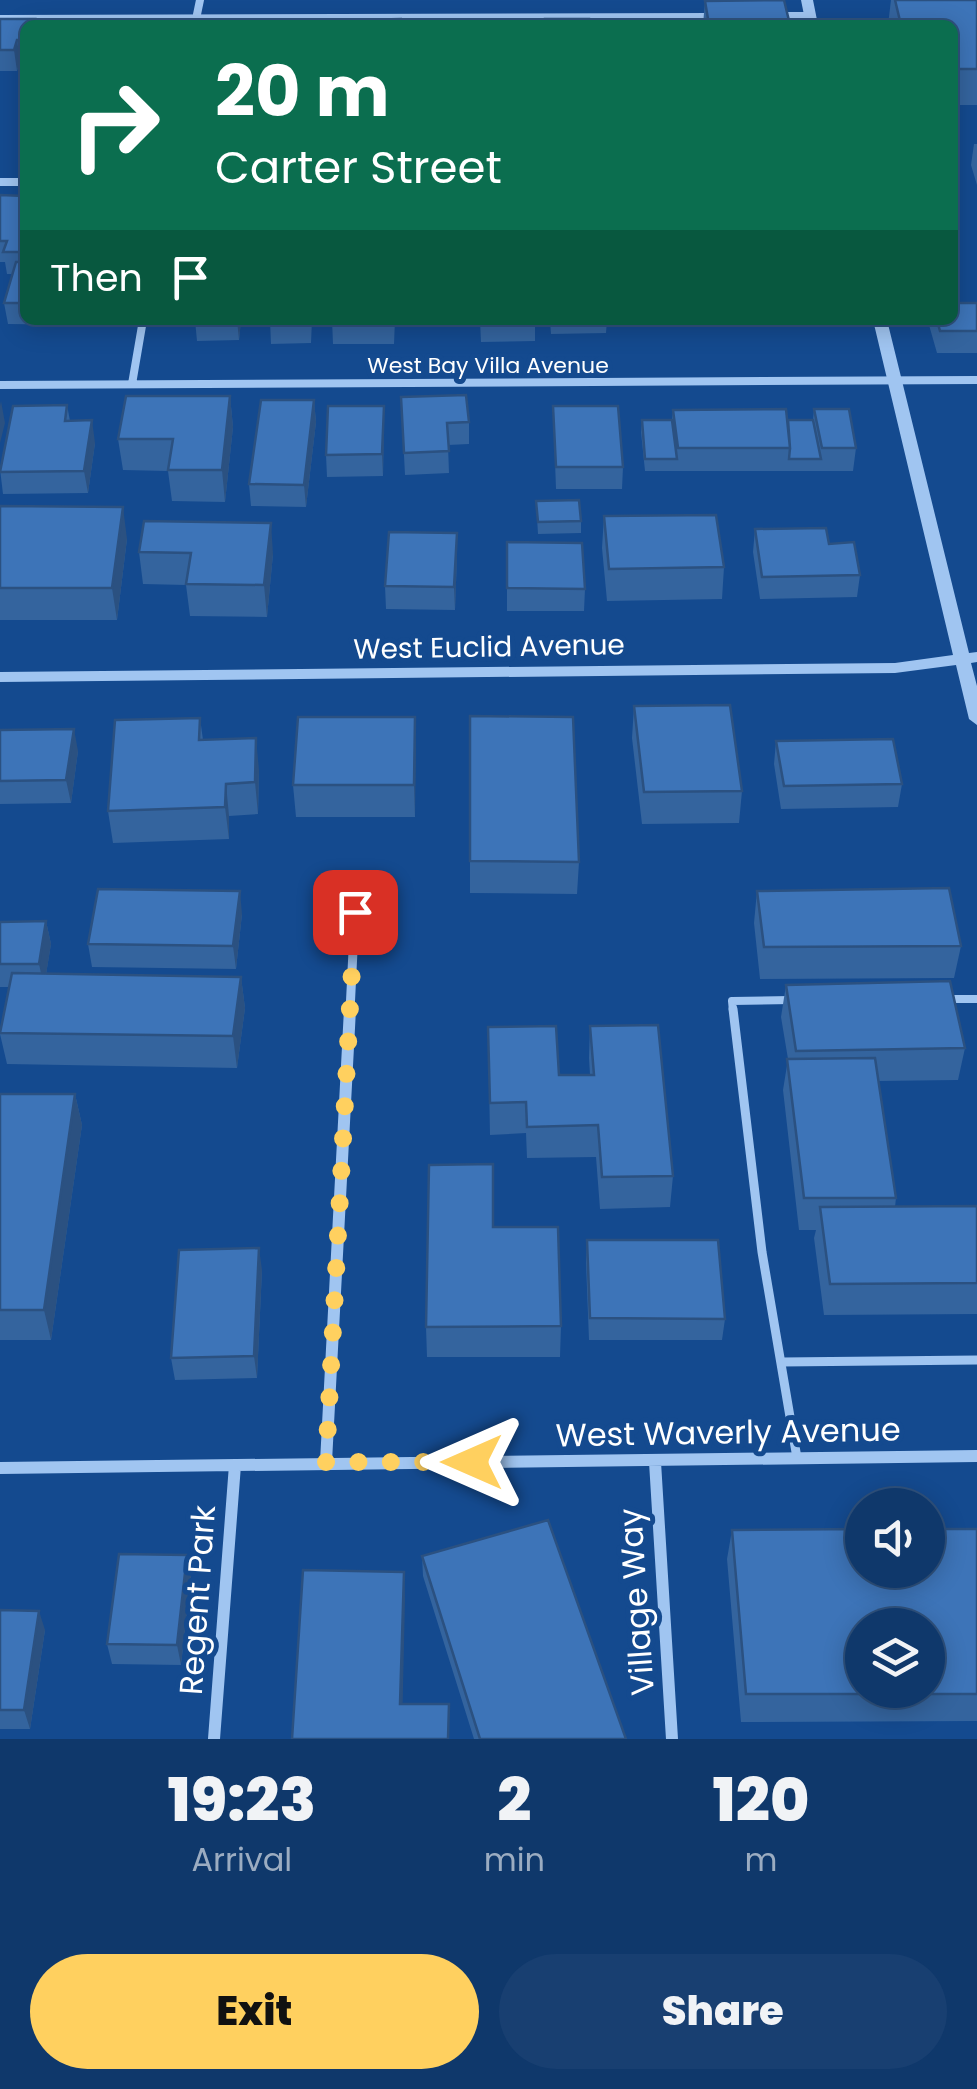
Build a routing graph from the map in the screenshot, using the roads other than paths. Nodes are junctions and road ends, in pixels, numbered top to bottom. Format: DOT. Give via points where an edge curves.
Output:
graph roads {
  1 [pos="731,16"];
  2 [pos="771,16"];
  3 [pos="0,18"];
  4 [pos="98,20"];
  5 [pos="374,20"];
  6 [pos="804,20"];
  7 [pos="141,325"];
  8 [pos="881,325"];
  9 [pos="894,380"];
  10 [pos="977,380"];
  11 [pos="132,384"];
  12 [pos="0,385"];
  13 [pos="970,658"];
  14 [pos="0,678"];
  15 [pos="977,719"];
  16 [pos="355,912"];
  17 [pos="977,998"];
  18 [pos="939,999"];
  19 [pos="808,1000"];
  20 [pos="977,1360"];
  21 [pos="782,1362"];
  22 [pos="977,1456"];
  23 [pos="797,1458"];
  24 [pos="326,1462"];
  25 [pos="655,1462"];
  26 [pos="235,1465"];
  27 [pos="0,1468"];
  28 [pos="214,1739"];
  29 [pos="672,1739"];
  1 -- 5 [label="street"];
  2 -- 6 [label="street"];
  3 -- 4 [label="street"];
  7 -- 11 [label="street"];
  8 -- 9 [label="street"];
  9 -- 10 [label="street, West Bay Villa Avenue"];
  9 -- 11 [label="street, West Bay Villa Avenue"];
  9 -- 13 [label="street"];
  11 -- 12 [label="street, West Bay Villa Avenue"];
  13 -- 14 [label="street, West Euclid Avenue" via="895,668"];
  13 -- 15 [label="street"];
  16 -- 24 [label="street"];
  17 -- 18 [label="lane"];
  19 -- 21 [label="lane" via="732,1001"];
  20 -- 21 [label="lane"];
  21 -- 23 [label="lane"];
  22 -- 23 [label="street, West Waverly Avenue"];
  23 -- 25 [label="street, West Waverly Avenue"];
  24 -- 25 [label="street, West Waverly Avenue"];
  24 -- 26 [label="street, West Waverly Avenue"];
  25 -- 29 [label="street, Village Way"];
  26 -- 27 [label="street, West Waverly Avenue"];
  26 -- 28 [label="street, Regent Park"];
}
